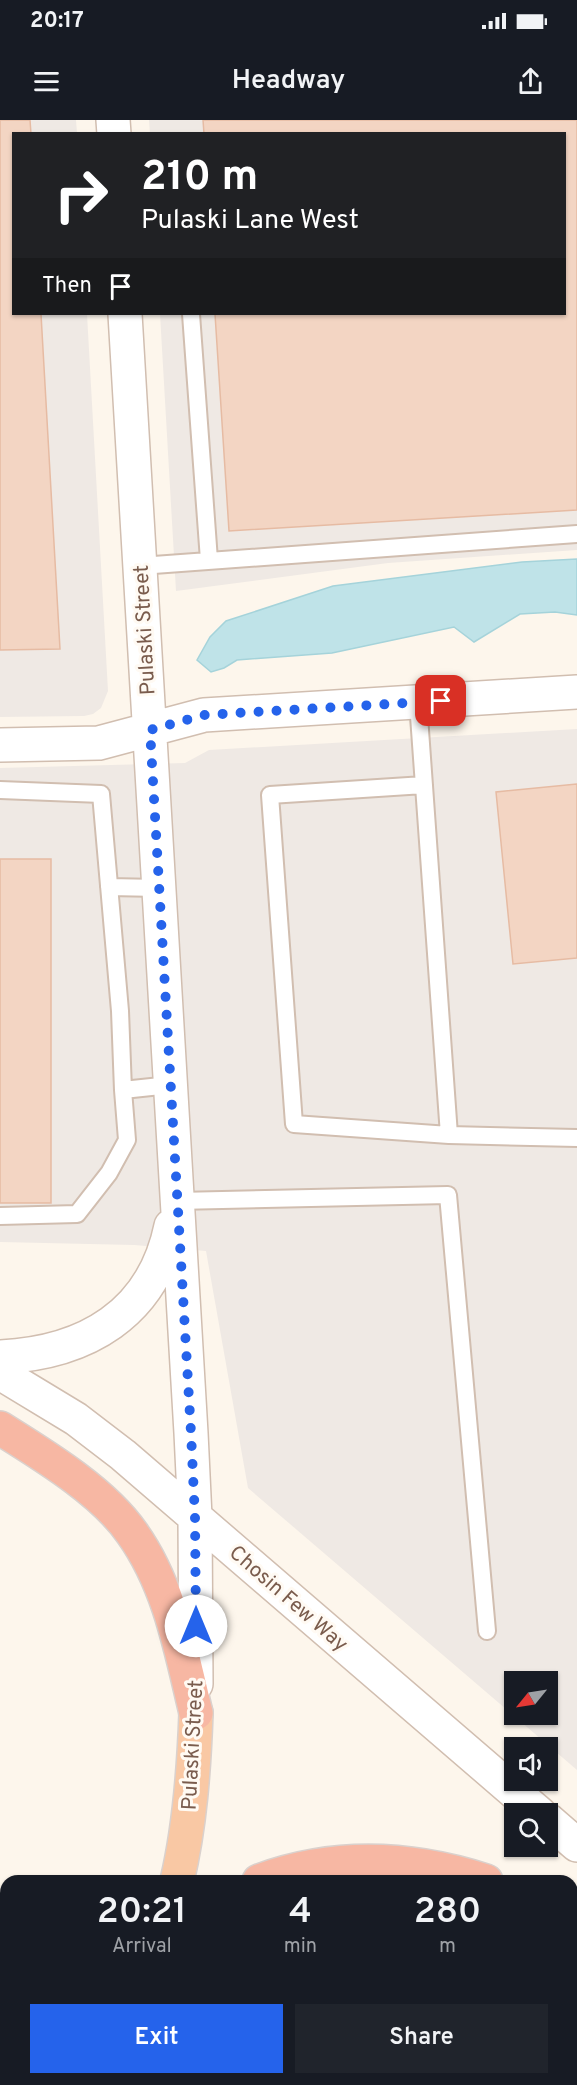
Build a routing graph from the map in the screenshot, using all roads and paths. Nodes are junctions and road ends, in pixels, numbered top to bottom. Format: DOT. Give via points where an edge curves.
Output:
graph roads {
  1 [pos="125,315"];
  2 [pos="191,315"];
  3 [pos="577,534"];
  4 [pos="209,560"];
  5 [pos="140,566"];
  6 [pos="577,692"];
  7 [pos="418,702"];
  8 [pos="150,730"];
  9 [pos="0,745"];
  10 [pos="424,785"];
  11 [pos="0,790"];
  12 [pos="109,887"];
  13 [pos="159,888"];
  14 [pos="170,1085"];
  15 [pos="123,1090"];
  16 [pos="449,1135"];
  17 [pos="577,1138"];
  18 [pos="177,1201"];
  19 [pos="0,1216"];
  20 [pos="0,1357"];
  21 [pos="0,1373"];
  22 [pos="0,1428"];
  23 [pos="195,1517"];
  24 [pos="487,1631"];
  25 [pos="196,1713"];
  26 [pos="527,1803"];
  27 [pos="558,1829"];
  28 [pos="577,1845"];
  29 [pos="178,1875"];
  30 [pos="280,1875"];
  31 [pos="466,1875"];
  1 -- 5 [label="street, Pulaski Street"];
  2 -- 4 [label="lane"];
  3 -- 4 [label="lane"];
  4 -- 5 [label="lane"];
  5 -- 8 [label="street, Pulaski Street"];
  6 -- 7 [label="street"];
  7 -- 8 [label="street" via="204,715"];
  7 -- 10 [label="lane"];
  8 -- 9 [label="street" via="99,743"];
  8 -- 13 [label="street, Pulaski Street"];
  10 -- 16 [label="lane"];
  10 -- 16 [label="lane" via="270,795 271,819 294,1124"];
  11 -- 12 [label="lane" via="101,794"];
  12 -- 13 [label="lane"];
  12 -- 15 [label="lane"];
  13 -- 14 [label="street, Pulaski Street"];
  14 -- 15 [label="lane"];
  14 -- 18 [label="street, Pulaski Street"];
  15 -- 19 [label="lane" via="128,1140 109,1173 77,1214"];
  16 -- 17 [label="lane"];
  18 -- 20 [label="street" via="156,1274 121,1317 70,1344"];
  18 -- 23 [label="street, Pulaski Street"];
  18 -- 24 [label="lane" via="448,1195"];
  21 -- 23 [label="street, Chosin Few Way" via="76,1419"];
  22 -- 25 [label="highway" via="92,1492 132,1532 162,1587"];
  23 -- 25 [label="street, Pulaski Street"];
  23 -- 26 [label="street, Chosin Few Way"];
  25 -- 29 [label="highway, Pulaski Street" via="189,1811"];
  27 -- 28 [label="street"];
  30 -- 31 [label="highway" via="329,1864 380,1860"];
}
